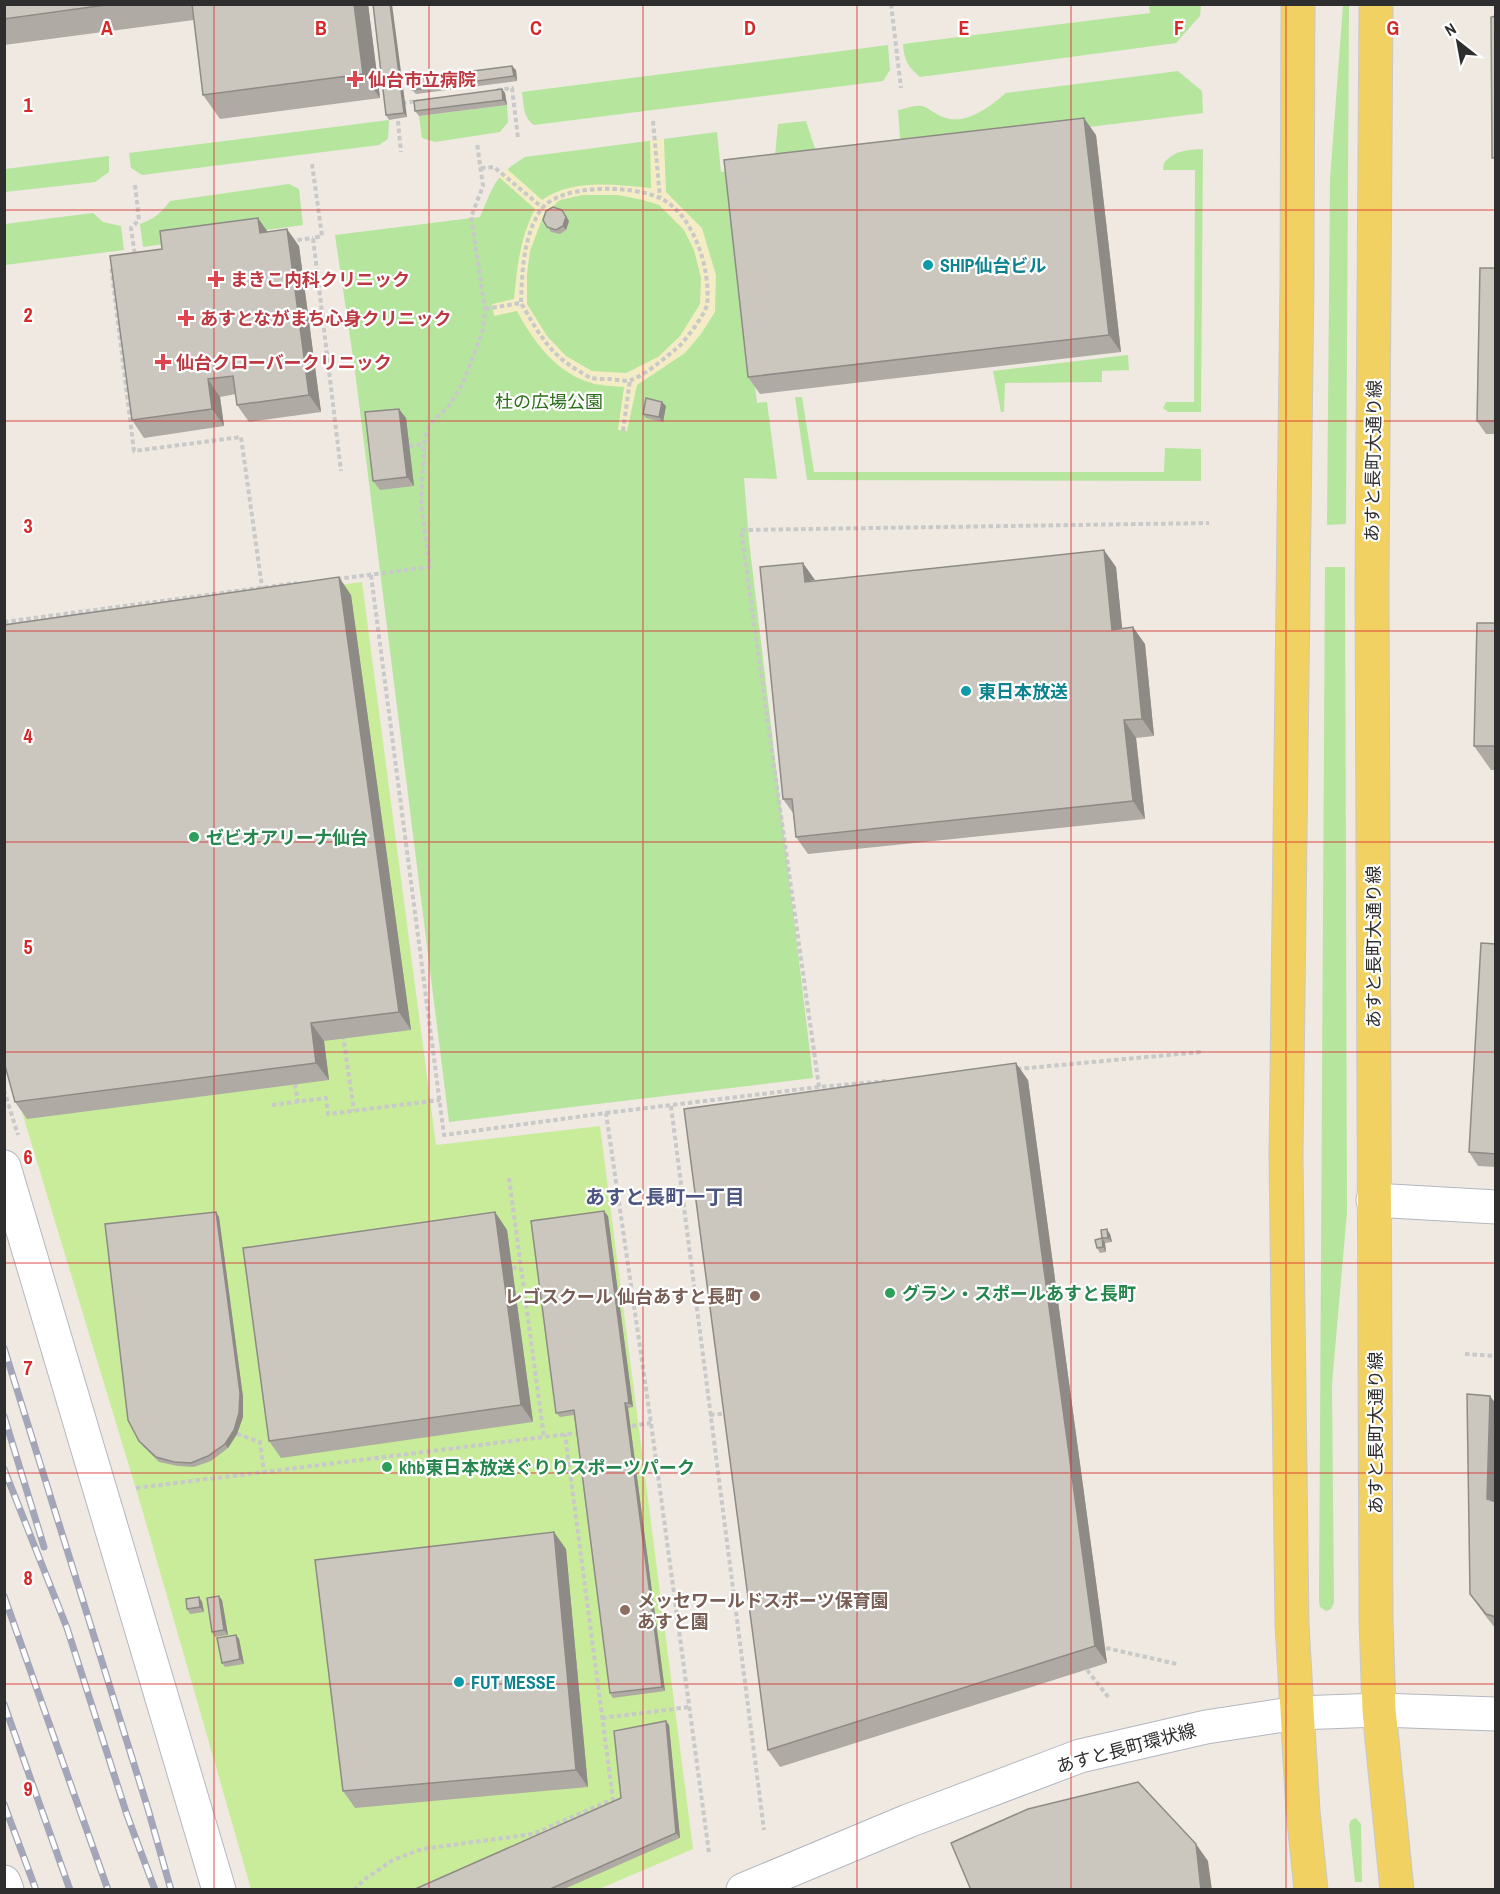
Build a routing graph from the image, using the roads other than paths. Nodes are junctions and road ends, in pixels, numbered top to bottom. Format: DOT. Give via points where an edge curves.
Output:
graph roads {
  1 [pos="1298,4"];
  2 [pos="1376,4"];
  3 [pos="4,1167"];
  4 [pos="1373,1200"];
  5 [pos="1496,1208"];
  6 [pos="1379,1710"];
  7 [pos="1297,1713"];
  8 [pos="1496,1713"];
  9 [pos="4,1882"];
  10 [pos="7,1890"];
  11 [pos="219,1890"];
  12 [pos="743,1890"];
  13 [pos="1311,1890"];
  14 [pos="1397,1890"];
  1 -- 7 [label="main road" via="1286,1144 1292,1625"];
  2 -- 4 [label="main road, あすと長町大通り線"];
  3 -- 11 [label="street"];
  4 -- 5 [label="street"];
  4 -- 6 [label="main road, あすと長町大通り線"];
  6 -- 7 [label="street, あすと長町環状線"];
  6 -- 8 [label="street, あすと長町環状線"];
  6 -- 14 [label="main road, あすと長町大通り線"];
  7 -- 12 [label="street, あすと長町環状線" via="1206,1727 1080,1756 908,1821"];
  7 -- 13 [label="main road"];
  9 -- 10 [label="street"];
}
